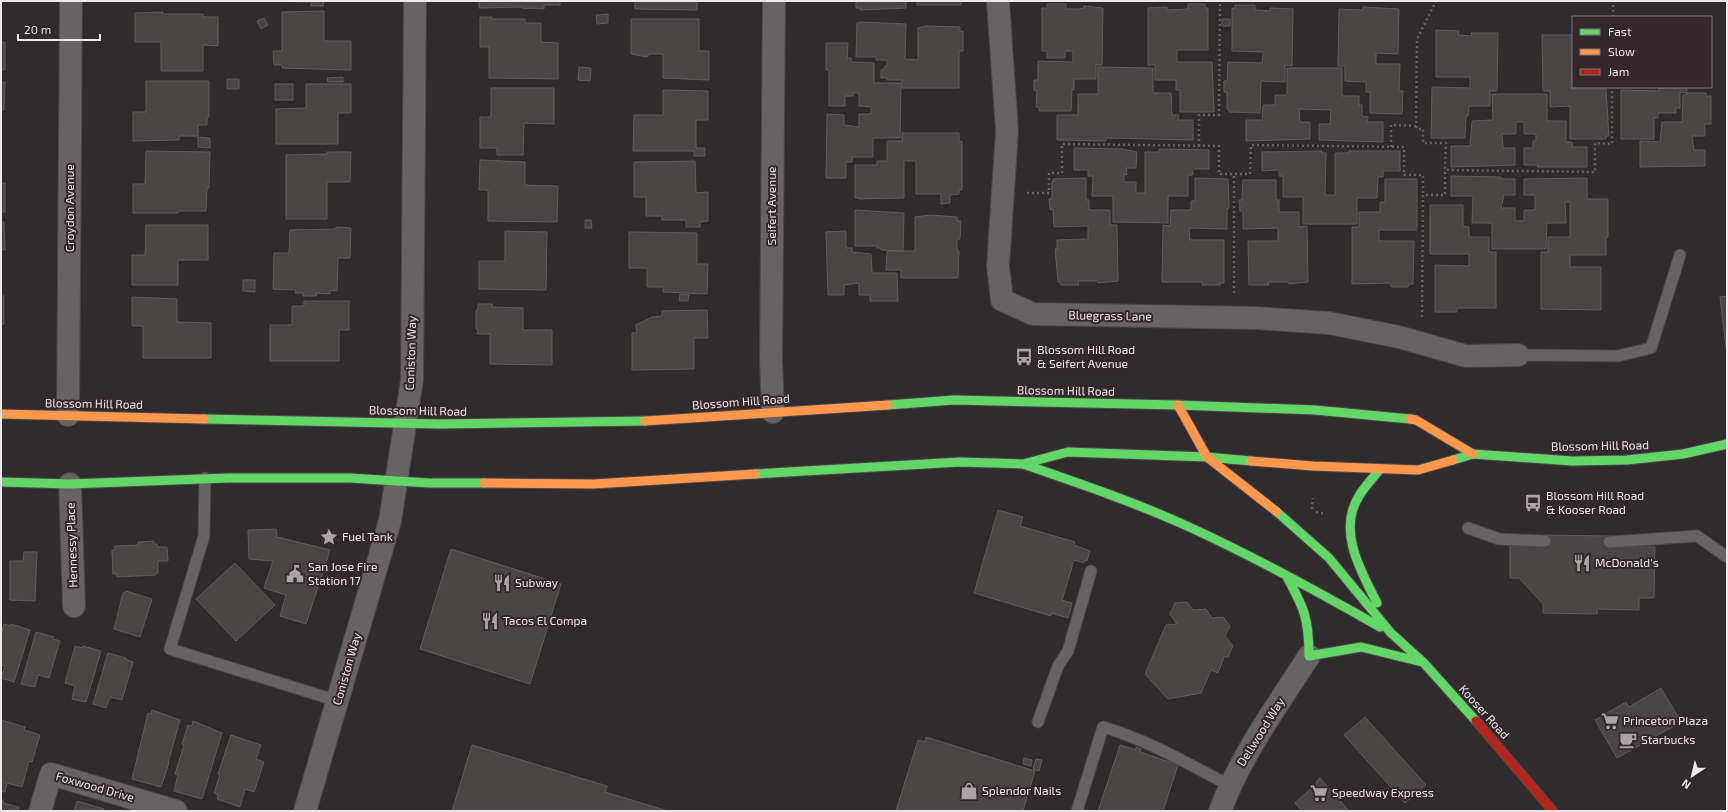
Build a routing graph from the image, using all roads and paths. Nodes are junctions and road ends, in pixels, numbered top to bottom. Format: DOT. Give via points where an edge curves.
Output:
graph roads {
  1 [pos="71,1"];
  2 [pos="415,1"];
  3 [pos="774,1"];
  4 [pos="998,1"];
  5 [pos="1220,1"];
  6 [pos="1436,1"];
  7 [pos="1613,1"];
  8 [pos="1613,16"];
  9 [pos="1612,88"];
  10 [pos="1416,126"];
  11 [pos="1199,146"];
  12 [pos="1390,147"];
  13 [pos="1446,170"];
  14 [pos="1234,174"];
  15 [pos="1003,193"];
  16 [pos="1423,195"];
  17 [pos="1680,255"];
  18 [pos="1233,317"];
  19 [pos="1422,344"];
  20 [pos="1518,355"];
  21 [pos="1178,405"];
  22 [pos="773,412"];
  23 [pos="1,414"];
  24 [pos="68,415"];
  25 [pos="406,424"];
  26 [pos="1727,444"];
  27 [pos="1473,454"];
  28 [pos="1207,457"];
  29 [pos="1023,464"];
  30 [pos="1380,469"];
  31 [pos="205,478"];
  32 [pos="397,481"];
  33 [pos="1,482"];
  34 [pos="70,484"];
  35 [pos="1313,498"];
  36 [pos="1307,511"];
  37 [pos="1312,511"];
  38 [pos="1327,514"];
  39 [pos="1468,528"];
  40 [pos="1545,541"];
  41 [pos="1609,542"];
  42 [pos="1727,557"];
  43 [pos="1091,571"];
  44 [pos="1286,574"];
  45 [pos="74,606"];
  46 [pos="1391,633"];
  47 [pos="1309,656"];
  48 [pos="1423,662"];
  49 [pos="338,701"];
  50 [pos="1038,722"];
  51 [pos="1230,785"];
  52 [pos="40,811"];
  53 [pos="176,811"];
  54 [pos="305,811"];
  55 [pos="1077,811"];
  56 [pos="1220,811"];
  57 [pos="1553,811"];
  1 -- 24 [label="street, Croydon Avenue"];
  2 -- 25 [label="street, Coniston Way" via="412,380"];
  3 -- 22 [label="street, Seifert Avenue" via="771,360"];
  4 -- 15 [label="street, Bluegrass Lane" via="1007,131"];
  5 -- 11 [label="path" via="1220,115 1199,115"];
  6 -- 10 [label="path" via="1417,39"];
  7 -- 8 [label="path"];
  9 -- 13 [label="path" via="1612,144 1595,143 1595,172"];
  10 -- 12 [label="path" via="1391,126"];
  10 -- 13 [label="path" via="1416,129 1423,129 1423,143 1446,143"];
  11 -- 14 [label="path" via="1219,146 1219,174"];
  11 -- 15 [label="path" via="1062,144 1062,173 1049,172 1049,194"];
  12 -- 14 [label="path" via="1251,145 1250,174"];
  12 -- 16 [label="path" via="1404,147 1404,176 1423,176"];
  13 -- 16 [label="path" via="1445,195"];
  14 -- 18 [label="path"];
  15 -- 18 [label="street, Bluegrass Lane" via="998,266 1002,300 1033,314"];
  16 -- 19 [label="path"];
  17 -- 20 [label="lane" via="1651,348 1618,356"];
  18 -- 19 [label="street, Bluegrass Lane" via="1329,322"];
  19 -- 20 [label="street, Bluegrass Lane" via="1466,356"];
  21 -- 22 [label="main road, Blossom Hill Road" via="954,400"];
  21 -- 27 [label="main road, Blossom Hill Road" via="1315,410 1416,420"];
  21 -- 28 [label="main road"];
  22 -- 25 [label="main road, Blossom Hill Road" via="637,422"];
  23 -- 24 [label="main road, Blossom Hill Road"];
  24 -- 25 [label="main road, Blossom Hill Road"];
  25 -- 32 [label="street, Coniston Way"];
  26 -- 27 [label="main road, Blossom Hill Road" via="1684,454 1627,460 1572,461"];
  27 -- 30 [label="main road, Blossom Hill Road" via="1418,470"];
  28 -- 29 [label="main road, Blossom Hill Road" via="1068,452"];
  28 -- 30 [label="main road, Blossom Hill Road"];
  28 -- 46 [label="main road" via="1272,508 1329,558"];
  29 -- 32 [label="main road, Blossom Hill Road" via="960,462 594,484"];
  29 -- 44 [label="main road" via="1158,513"];
  30 -- 46 [label="main road" via="1359,497 1350,518 1350,536 1354,557"];
  31 -- 32 [label="main road, Blossom Hill Road" via="350,478"];
  31 -- 34 [label="main road, Blossom Hill Road"];
  31 -- 49 [label="lane" via="204,536 170,649"];
  32 -- 49 [label="street, Coniston Way" via="390,521"];
  33 -- 34 [label="main road, Blossom Hill Road"];
  34 -- 45 [label="street, Hennessy Place"];
  35 -- 37 [label="path"];
  36 -- 37 [label="path"];
  37 -- 38 [label="path"];
  39 -- 40 [label="lane" via="1499,539"];
  41 -- 42 [label="lane" via="1697,536"];
  43 -- 50 [label="lane" via="1068,651 1058,666"];
  44 -- 46 [label="main road"];
  44 -- 47 [label="main road" via="1304,604 1309,630"];
  46 -- 48 [label="main road, Kooser Road"];
  47 -- 48 [label="main road" via="1361,647"];
  47 -- 51 [label="street, Dellwood Way" via="1246,754"];
  48 -- 57 [label="main road, Kooser Road"];
  49 -- 54 [label="street, Coniston Way"];
  51 -- 55 [label="lane" via="1126,733 1103,727"];
  51 -- 56 [label="street, Dellwood Way"];
  52 -- 53 [label="street, Foxwood Drive" via="51,774"];
}
